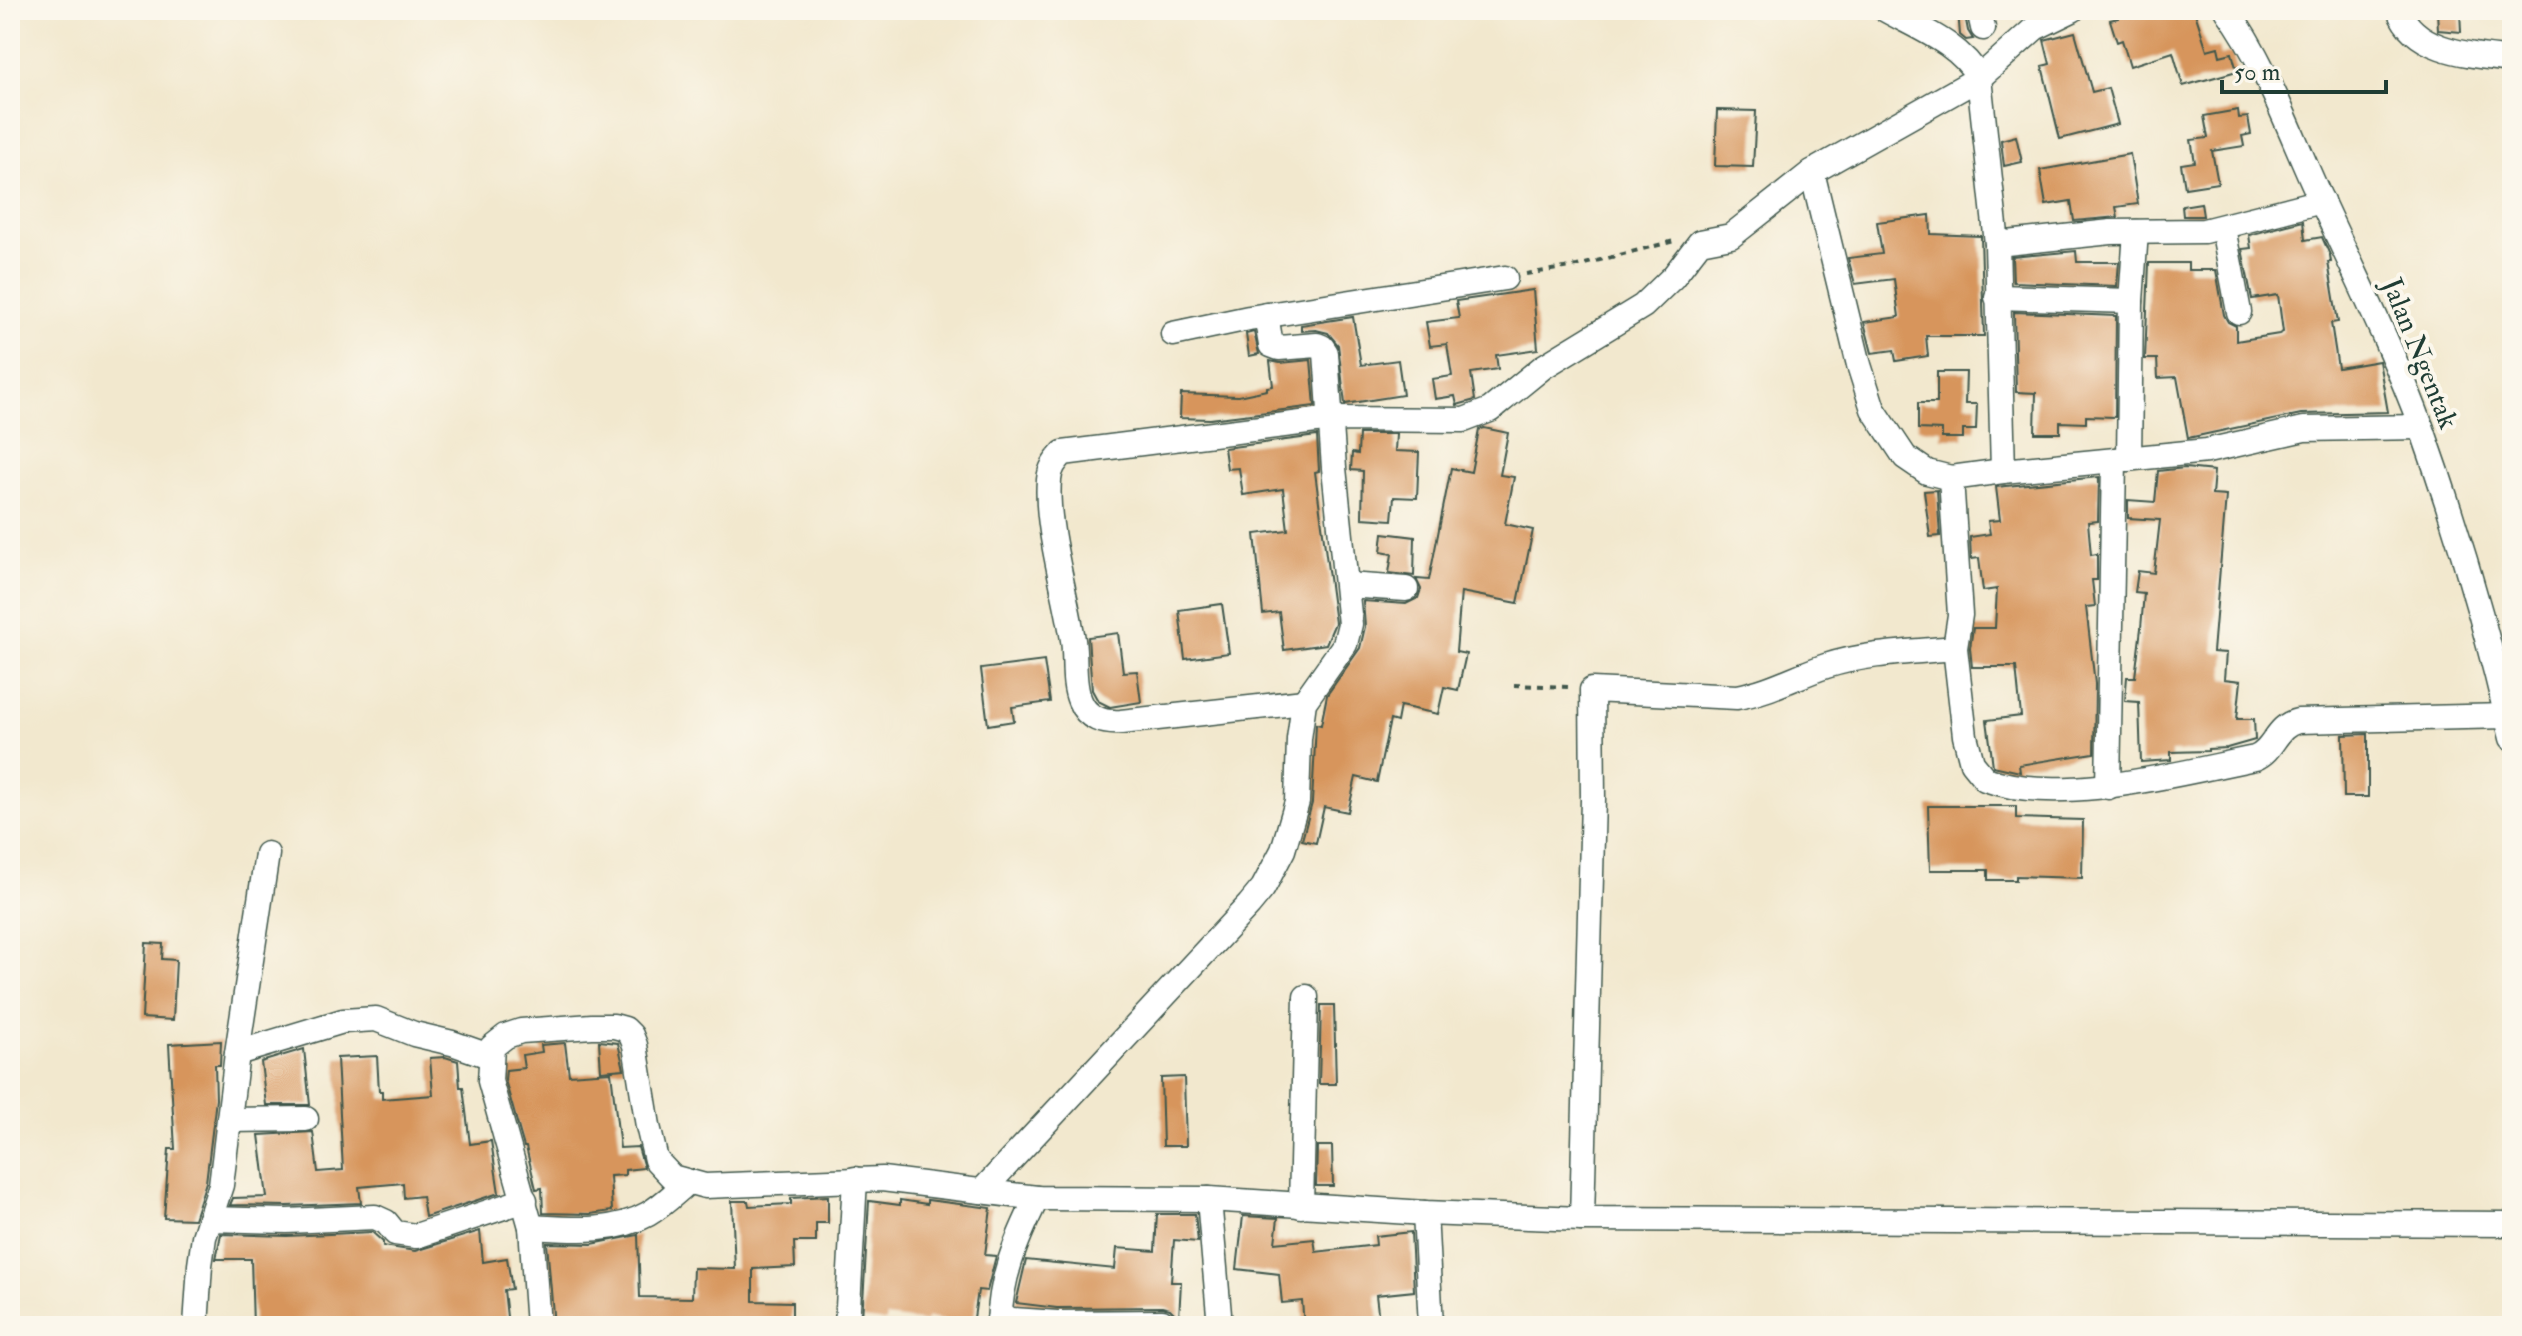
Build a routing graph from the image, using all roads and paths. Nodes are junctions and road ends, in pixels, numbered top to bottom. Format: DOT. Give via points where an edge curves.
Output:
graph roads {
  1 [pos="1886,10"];
  2 [pos="2072,10"];
  3 [pos="2227,10"];
  4 [pos="2399,10"];
  5 [pos="2512,60"];
  6 [pos="1972,68"];
  7 [pos="1812,172"];
  8 [pos="2322,201"];
  9 [pos="2223,228"];
  10 [pos="2136,232"];
  11 [pos="1713,239"];
  12 [pos="1997,244"];
  13 [pos="1505,278"];
  14 [pos="1997,297"];
  15 [pos="2131,301"];
  16 [pos="2239,312"];
  17 [pos="1266,315"];
  18 [pos="1173,334"];
  19 [pos="1332,419"];
  20 [pos="2421,427"];
  21 [pos="2122,460"];
  22 [pos="2003,471"];
  23 [pos="1951,478"];
  24 [pos="1347,585"];
  25 [pos="1406,589"];
  26 [pos="1955,648"];
  27 [pos="1514,685"];
  28 [pos="1592,690"];
  29 [pos="1304,702"];
  30 [pos="2509,727"];
  31 [pos="2108,787"];
  32 [pos="267,854"];
  33 [pos="1306,997"];
  34 [pos="237,1053"];
  35 [pos="489,1056"];
  36 [pos="306,1119"];
  37 [pos="230,1120"];
  38 [pos="855,1179"];
  39 [pos="687,1183"];
  40 [pos="989,1192"];
  41 [pos="1034,1197"];
  42 [pos="1209,1199"];
  43 [pos="525,1200"];
  44 [pos="1301,1206"];
  45 [pos="1425,1213"];
  46 [pos="210,1219"];
  47 [pos="1582,1219"];
  48 [pos="2512,1224"];
  49 [pos="531,1227"];
  50 [pos="999,1322"];
  51 [pos="1162,1322"];
  52 [pos="196,1326"];
  53 [pos="538,1326"];
  54 [pos="847,1326"];
  55 [pos="1220,1326"];
  56 [pos="1431,1326"];
  1 -- 6 [label="street" via="1924,30"];
  2 -- 6 [label="street"];
  3 -- 8 [label="street, Jalan Ngentak"];
  4 -- 5 [label="street" via="2406,27 2447,49"];
  6 -- 7 [label="street"];
  6 -- 12 [label="street"];
  7 -- 11 [label="street"];
  7 -- 23 [label="street" via="1873,409 1905,457 1927,472"];
  8 -- 9 [label="street"];
  8 -- 20 [label="street, Jalan Ngentak"];
  9 -- 10 [label="street"];
  9 -- 16 [label="street"];
  10 -- 12 [label="street"];
  10 -- 15 [label="street"];
  11 -- 13 [label="path" via="1660,243 1577,266"];
  11 -- 19 [label="street" via="1650,300 1543,367 1490,410 1464,420"];
  12 -- 14 [label="street"];
  13 -- 17 [label="street"];
  14 -- 15 [label="street"];
  14 -- 22 [label="street"];
  15 -- 21 [label="street"];
  17 -- 18 [label="street"];
  17 -- 19 [label="street" via="1271,345 1324,349"];
  19 -- 24 [label="street"];
  19 -- 29 [label="street" via="1063,453 1052,466 1049,481 1077,694 1092,716 1121,722"];
  20 -- 21 [label="street" via="2304,429 2207,451"];
  20 -- 30 [label="street, Jalan Ngentak" via="2477,600"];
  21 -- 22 [label="street"];
  21 -- 31 [label="street"];
  22 -- 23 [label="street"];
  23 -- 26 [label="street" via="1960,615"];
  24 -- 25 [label="street"];
  24 -- 29 [label="street" via="1350,624 1345,644"];
  26 -- 28 [label="street" via="1853,659 1737,697"];
  26 -- 31 [label="street" via="1965,736 1980,776 2029,787"];
  27 -- 28 [label="path"];
  28 -- 47 [label="street"];
  29 -- 40 [label="street" via="1297,802 1283,850 1263,888"];
  30 -- 31 [label="street" via="2298,721 2281,729 2255,758"];
  32 -- 34 [label="street"];
  33 -- 44 [label="street"];
  34 -- 35 [label="street" via="343,1021 376,1019"];
  34 -- 37 [label="street"];
  35 -- 39 [label="street" via="500,1039 521,1031 625,1029 635,1045 656,1160 672,1177"];
  35 -- 43 [label="street" via="490,1081"];
  36 -- 37 [label="street"];
  37 -- 46 [label="street" via="220,1193"];
  38 -- 39 [label="street"];
  38 -- 40 [label="street"];
  38 -- 54 [label="street"];
  39 -- 49 [label="street" via="631,1222 586,1229"];
  40 -- 41 [label="street"];
  41 -- 42 [label="street"];
  41 -- 50 [label="street" via="1004,1276"];
  42 -- 44 [label="street"];
  42 -- 55 [label="street"];
  43 -- 46 [label="street" via="416,1236 395,1233 375,1217"];
  43 -- 49 [label="street"];
  44 -- 45 [label="street"];
  45 -- 47 [label="street"];
  45 -- 56 [label="street"];
  46 -- 52 [label="street"];
  47 -- 48 [label="street"];
  49 -- 53 [label="street"];
  50 -- 51 [label="street"];
}
